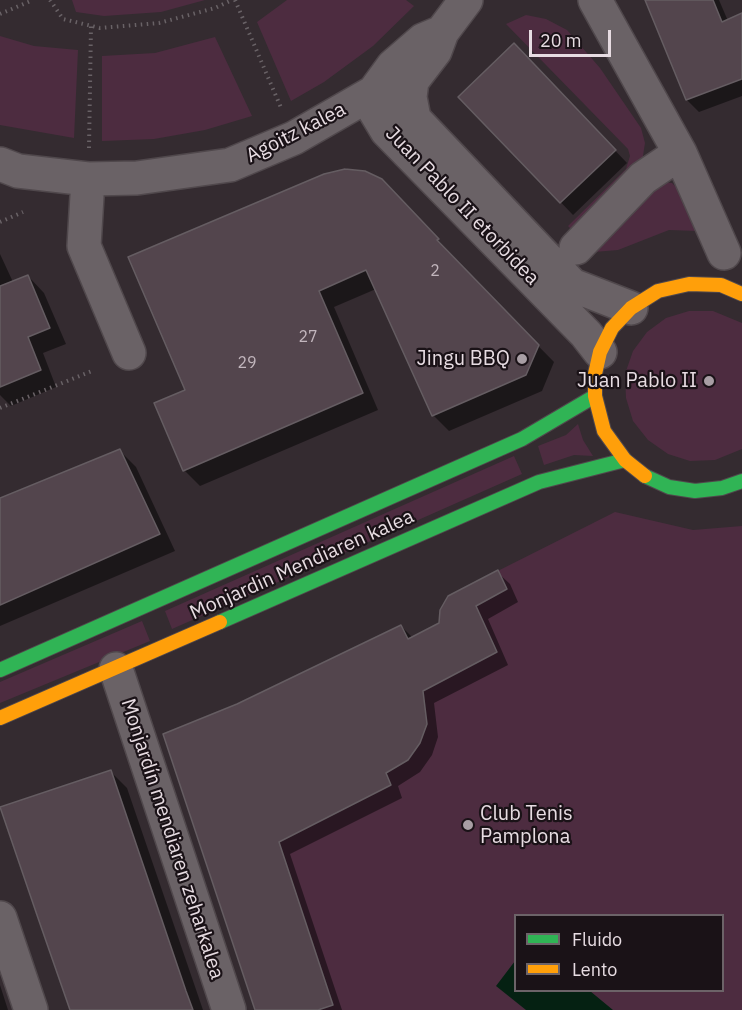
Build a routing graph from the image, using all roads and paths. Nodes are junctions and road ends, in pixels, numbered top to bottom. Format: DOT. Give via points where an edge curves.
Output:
graph roads {
  1 [pos="33,0"];
  2 [pos="50,0"];
  3 [pos="234,0"];
  4 [pos="465,0"];
  5 [pos="595,0"];
  6 [pos="0,14"];
  7 [pos="91,26"];
  8 [pos="442,32"];
  9 [pos="374,92"];
  10 [pos="283,112"];
  11 [pos="414,118"];
  12 [pos="680,153"];
  13 [pos="0,164"];
  14 [pos="89,164"];
  15 [pos="23,212"];
  16 [pos="0,222"];
  17 [pos="576,248"];
  18 [pos="724,253"];
  19 [pos="742,294"];
  20 [pos="631,308"];
  21 [pos="600,352"];
  22 [pos="129,353"];
  23 [pos="92,371"];
  24 [pos="595,396"];
  25 [pos="0,408"];
  26 [pos="625,460"];
  27 [pos="742,481"];
  28 [pos="116,669"];
  29 [pos="0,670"];
  30 [pos="0,718"];
  31 [pos="0,918"];
  32 [pos="31,1010"];
  33 [pos="229,1010"];
  1 -- 6 [label="path"];
  2 -- 7 [label="path" via="63,20"];
  3 -- 7 [label="path" via="159,23"];
  3 -- 10 [label="path"];
  4 -- 8 [label="street, Agoitz kalea"];
  5 -- 12 [label="street"];
  7 -- 14 [label="path"];
  8 -- 9 [label="street, Agoitz kalea" via="423,40 393,66"];
  8 -- 11 [label="street, Agoitz kalea" via="435,51 412,81"];
  9 -- 11 [label="street, Juan Pablo II etorbidea" via="400,104"];
  9 -- 14 [label="street, Agoitz kalea" via="294,138 230,165 137,178"];
  9 -- 21 [label="street, Juan Pablo II etorbidea" via="375,111 387,131"];
  11 -- 20 [label="street, Juan Pablo II etorbidea" via="572,285"];
  12 -- 17 [label="street" via="643,177"];
  12 -- 18 [label="street"];
  13 -- 14 [label="street, Agoitz kalea" via="18,171"];
  14 -- 22 [label="street" via="84,246"];
  15 -- 16 [label="path"];
  19 -- 20 [label="main road" via="721,285 689,284 658,291"];
  20 -- 21 [label="main road" via="612,328"];
  21 -- 24 [label="main road"];
  23 -- 25 [label="path"];
  24 -- 26 [label="main road" via="604,431"];
  24 -- 29 [label="main road, Monjardin Mendiaren kalea" via="522,439"];
  26 -- 27 [label="main road" via="645,476 669,487 695,491"];
  26 -- 28 [label="main road, Monjardin Mendiaren kalea" via="539,482"];
  28 -- 30 [label="main road, Monjardin Mendiaren kalea"];
  28 -- 33 [label="street, Monjardín mendiaren zeharkalea"];
  31 -- 32 [label="street"];
}
